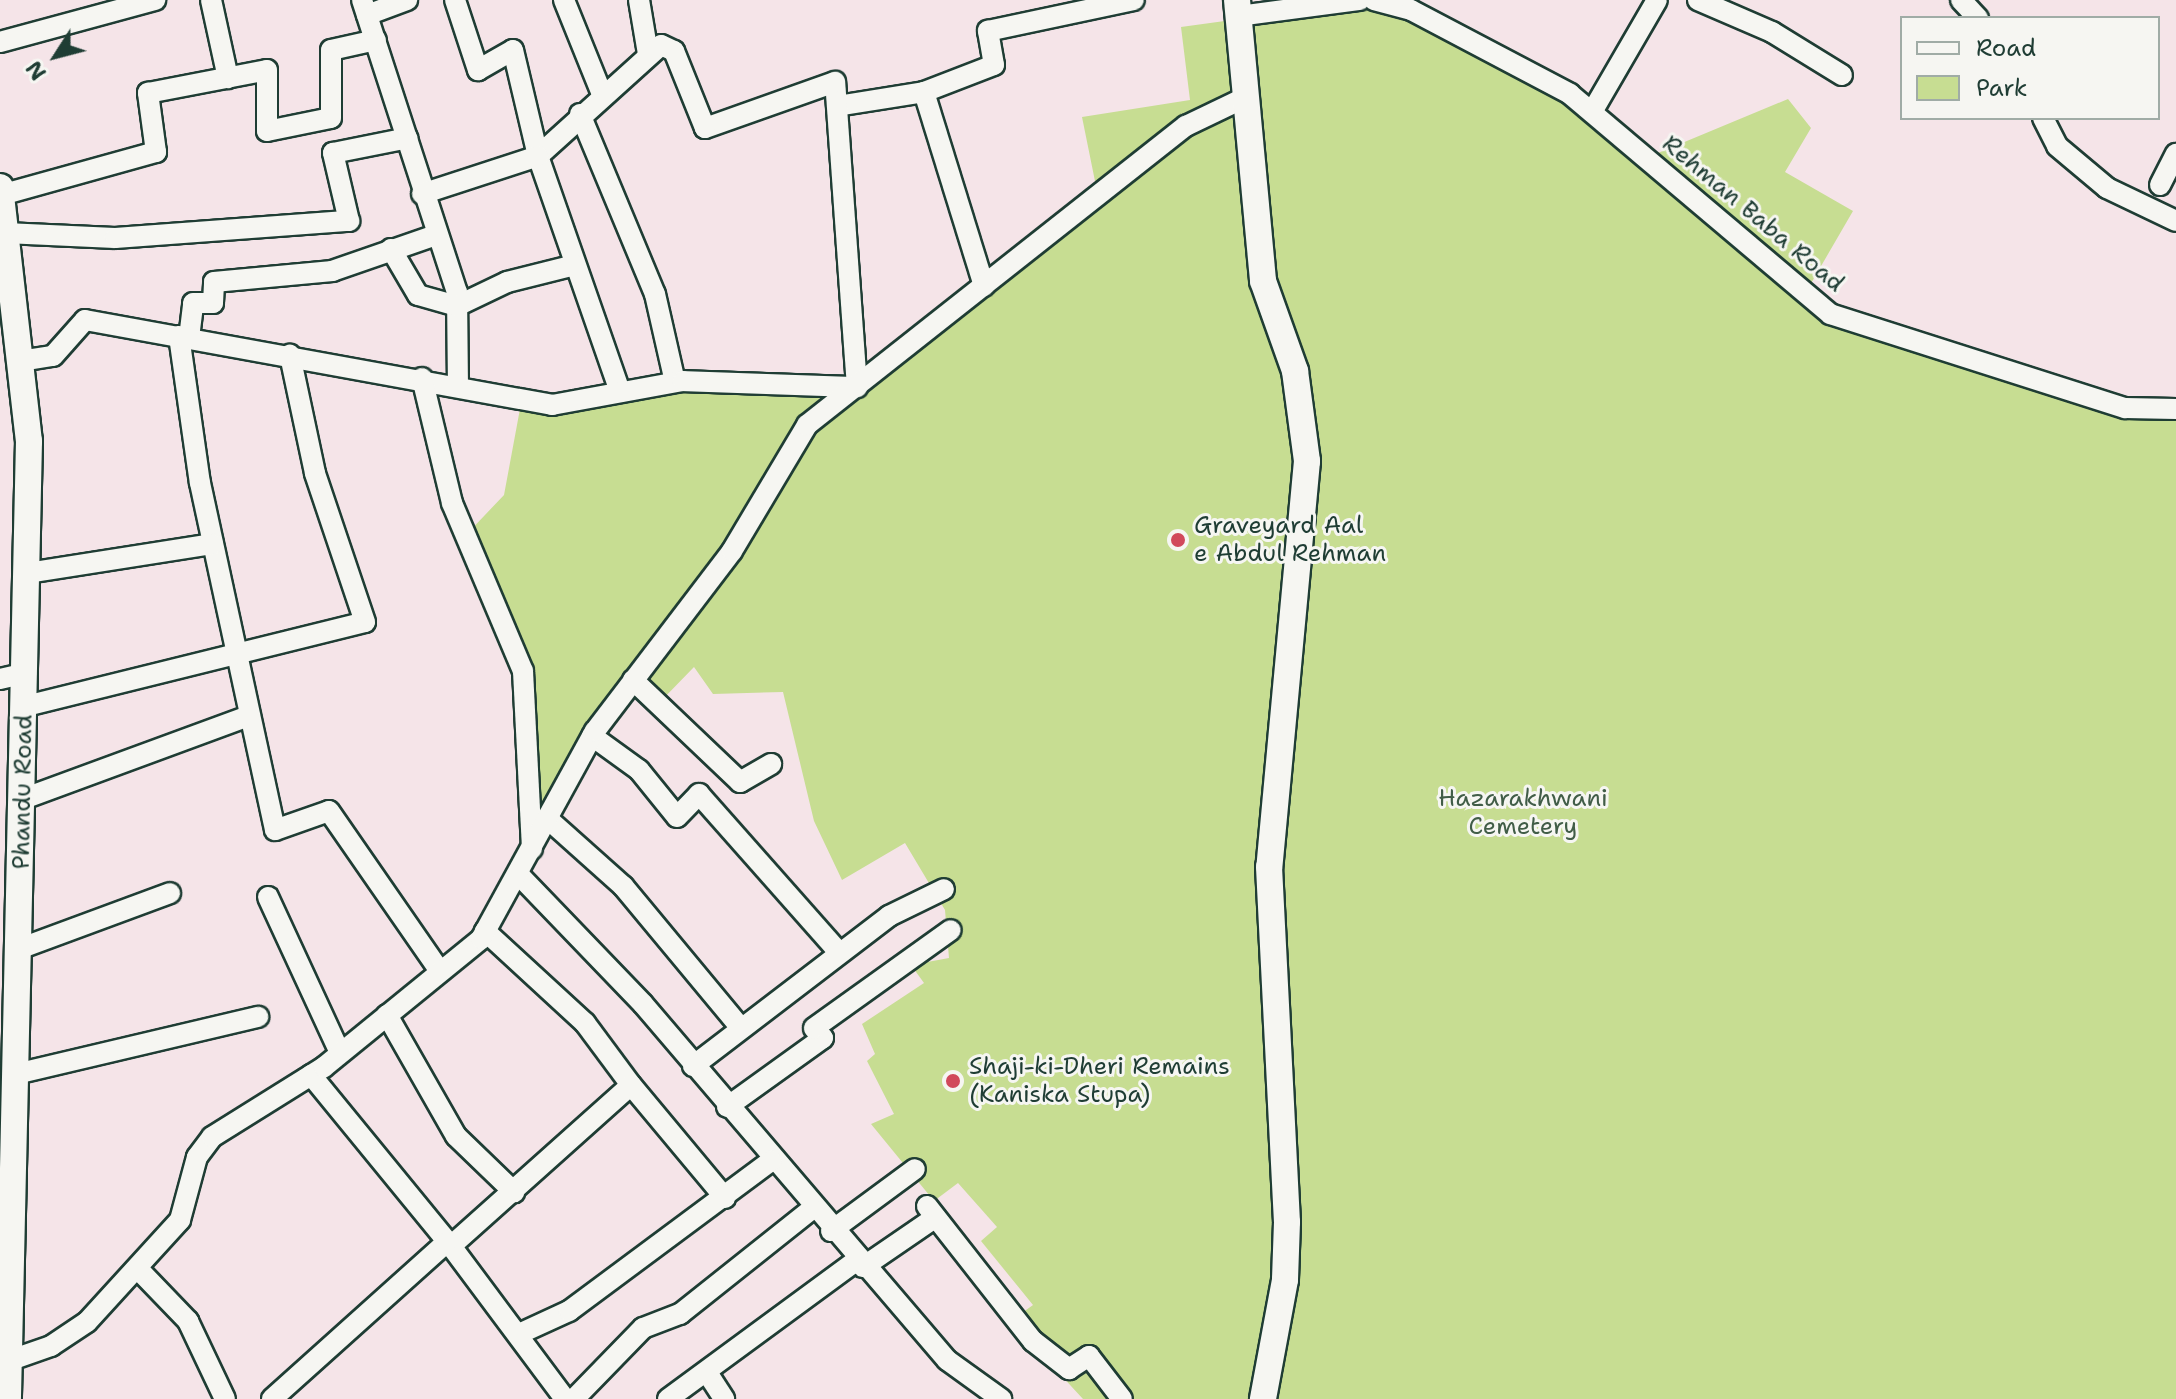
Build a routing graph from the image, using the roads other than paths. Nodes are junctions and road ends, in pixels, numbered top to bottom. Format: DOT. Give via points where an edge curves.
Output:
graph roads {
  1 [pos="155,0"];
  2 [pos="211,0"];
  3 [pos="407,0"];
  4 [pos="455,0"];
  5 [pos="564,0"];
  6 [pos="639,0"];
  7 [pos="1134,0"];
  8 [pos="1360,0"];
  9 [pos="1374,0"];
  10 [pos="1657,0"];
  11 [pos="1698,0"];
  12 [pos="1961,0"];
  13 [pos="1413,5"];
  14 [pos="365,8"];
  15 [pos="1237,8"];
  16 [pos="1976,16"];
  17 [pos="376,40"];
  18 [pos="0,42"];
  19 [pos="648,54"];
  20 [pos="1842,75"];
  21 [pos="228,78"];
  22 [pos="924,92"];
  23 [pos="602,94"];
  24 [pos="1242,99"];
  25 [pos="837,106"];
  26 [pos="1592,112"];
  27 [pos="580,114"];
  28 [pos="2044,120"];
  29 [pos="408,138"];
  30 [pos="2176,154"];
  31 [pos="538,156"];
  32 [pos="2160,185"];
  33 [pos="0,187"];
  34 [pos="422,194"];
  35 [pos="1,195"];
  36 [pos="2176,221"];
  37 [pos="5,233"];
  38 [pos="436,235"];
  39 [pos="391,249"];
  40 [pos="575,265"];
  41 [pos="984,286"];
  42 [pos="457,306"];
  43 [pos="8,335"];
  44 [pos="184,337"];
  45 [pos="290,355"];
  46 [pos="20,361"];
  47 [pos="422,378"];
  48 [pos="675,382"];
  49 [pos="458,384"];
  50 [pos="857,387"];
  51 [pos="620,392"];
  52 [pos="2176,409"];
  53 [pos="213,544"];
  54 [pos="27,573"];
  55 [pos="236,657"];
  56 [pos="26,673"];
  57 [pos="0,679"];
  58 [pos="633,680"];
  59 [pos="26,706"];
  60 [pos="248,716"];
  61 [pos="592,736"];
  62 [pos="771,764"];
  63 [pos="23,799"];
  64 [pos="548,819"];
  65 [pos="532,849"];
  66 [pos="518,874"];
  67 [pos="944,889"];
  68 [pos="170,893"];
  69 [pos="268,897"];
  70 [pos="951,930"];
  71 [pos="485,931"];
  72 [pos="19,949"];
  73 [pos="839,952"];
  74 [pos="439,970"];
  75 [pos="387,1015"];
  76 [pos="258,1017"];
  77 [pos="741,1028"];
  78 [pos="340,1053"];
  79 [pos="693,1066"];
  80 [pos="16,1074"];
  81 [pos="311,1075"];
  82 [pos="631,1085"];
  83 [pos="727,1107"];
  84 [pos="771,1161"];
  85 [pos="915,1169"];
  86 [pos="514,1192"];
  87 [pos="725,1198"];
  88 [pos="812,1209"];
  89 [pos="831,1231"];
  90 [pos="449,1244"];
  91 [pos="860,1264"];
  92 [pos="139,1270"];
  93 [pos="521,1333"];
  94 [pos="4,1358"];
  95 [pos="708,1374"];
  96 [pos="8,1399"];
  97 [pos="225,1399"];
  98 [pos="272,1399"];
  99 [pos="565,1399"];
  100 [pos="574,1399"];
  101 [pos="668,1399"];
  102 [pos="724,1399"];
  103 [pos="1001,1399"];
  104 [pos="1122,1399"];
  105 [pos="1263,1399"];
  1 -- 18 [label="street"];
  2 -- 21 [label="street"];
  3 -- 14 [label="street"];
  4 -- 31 [label="street" via="478,70 513,50"];
  5 -- 23 [label="street"];
  6 -- 19 [label="street"];
  7 -- 22 [label="street" via="988,31 994,65"];
  8 -- 15 [label="street"];
  9 -- 13 [label="street, Rehman Baba Road"];
  10 -- 26 [label="street"];
  11 -- 20 [label="street" via="1772,32"];
  12 -- 16 [label="street"];
  13 -- 26 [label="street, Rehman Baba Road"];
  14 -- 17 [label="street"];
  15 -- 24 [label="main road"];
  17 -- 21 [label="street" via="331,50 331,118 267,131 267,70"];
  17 -- 29 [label="street"];
  19 -- 23 [label="street"];
  19 -- 25 [label="street" via="661,45 674,51 705,128 835,82"];
  21 -- 35 [label="street" via="148,93 156,152"];
  22 -- 25 [label="street"];
  22 -- 41 [label="street"];
  23 -- 27 [label="street"];
  24 -- 41 [label="street" via="1186,126"];
  24 -- 105 [label="main road" via="1263,281 1295,371 1307,461 1269,867 1287,1222 1285,1280"];
  25 -- 50 [label="street"];
  26 -- 52 [label="street, Rehman Baba Road" via="1830,314 2125,408"];
  27 -- 31 [label="street"];
  27 -- 48 [label="street" via="655,294"];
  28 -- 36 [label="street" via="2057,146 2107,188"];
  29 -- 34 [label="street"];
  29 -- 37 [label="street" via="333,153 349,221 115,238"];
  30 -- 32 [label="street"];
  31 -- 34 [label="street"];
  31 -- 40 [label="street"];
  33 -- 35 [label="main road, Phandu Road"];
  34 -- 38 [label="street"];
  35 -- 37 [label="main road, Phandu Road"];
  37 -- 43 [label="main road, Phandu Road"];
  38 -- 39 [label="street"];
  38 -- 42 [label="street"];
  39 -- 42 [label="street" via="418,295"];
  39 -- 44 [label="street" via="297,278 214,282 213,303 193,303"];
  40 -- 42 [label="street" via="507,282"];
  40 -- 51 [label="street"];
  41 -- 50 [label="street"];
  42 -- 49 [label="street"];
  43 -- 46 [label="main road, Phandu Road"];
  44 -- 45 [label="street"];
  44 -- 46 [label="street" via="85,320 53,356"];
  44 -- 53 [label="street"];
  45 -- 47 [label="street"];
  45 -- 55 [label="street" via="315,473 365,622"];
  46 -- 54 [label="main road, Phandu Road" via="29,441"];
  47 -- 49 [label="street"];
  47 -- 65 [label="street" via="452,503 523,671"];
  48 -- 50 [label="street"];
  48 -- 51 [label="street"];
  49 -- 51 [label="street" via="552,405"];
  50 -- 58 [label="street" via="807,425 732,551"];
  53 -- 54 [label="street"];
  53 -- 55 [label="street"];
  54 -- 56 [label="main road, Phandu Road"];
  55 -- 59 [label="street"];
  55 -- 60 [label="street"];
  56 -- 57 [label="street"];
  56 -- 59 [label="main road, Phandu Road"];
  58 -- 61 [label="street"];
  58 -- 62 [label="street" via="740,782"];
  59 -- 63 [label="main road, Phandu Road"];
  60 -- 63 [label="street"];
  60 -- 74 [label="street" via="275,830 329,811"];
  61 -- 64 [label="street"];
  61 -- 73 [label="street" via="639,770 677,817 699,794"];
  63 -- 72 [label="main road, Phandu Road"];
  64 -- 65 [label="street"];
  64 -- 77 [label="street" via="623,886"];
  65 -- 66 [label="street"];
  66 -- 71 [label="street"];
  66 -- 79 [label="street"];
  67 -- 73 [label="street"];
  68 -- 72 [label="street"];
  69 -- 78 [label="street"];
  70 -- 83 [label="street" via="814,1028 823,1038"];
  71 -- 74 [label="street"];
  71 -- 82 [label="street" via="585,1023"];
  72 -- 80 [label="main road, Phandu Road"];
  73 -- 77 [label="street"];
  74 -- 75 [label="street"];
  75 -- 78 [label="street"];
  75 -- 86 [label="street" via="456,1136"];
  76 -- 80 [label="street"];
  77 -- 79 [label="street"];
  78 -- 81 [label="street"];
  79 -- 83 [label="street"];
  80 -- 94 [label="main road, Phandu Road"];
  81 -- 90 [label="street"];
  81 -- 92 [label="street" via="212,1137 197,1157 180,1220"];
  82 -- 86 [label="street"];
  82 -- 87 [label="street"];
  83 -- 84 [label="street"];
  84 -- 87 [label="street"];
  84 -- 88 [label="street"];
  85 -- 89 [label="street"];
  86 -- 90 [label="street"];
  87 -- 93 [label="street" via="569,1311"];
  88 -- 89 [label="street"];
  88 -- 100 [label="street" via="680,1314 643,1328"];
  89 -- 91 [label="street"];
  90 -- 93 [label="street"];
  90 -- 98 [label="street"];
  91 -- 95 [label="street"];
  91 -- 103 [label="street" via="947,1360"];
  91 -- 104 [label="street" via="931,1211 1033,1341 1069,1369 1089,1356"];
  92 -- 94 [label="street" via="75,1330"];
  92 -- 97 [label="street" via="188,1321"];
  93 -- 99 [label="street"];
  94 -- 96 [label="main road, Phandu Road"];
  95 -- 101 [label="street"];
  95 -- 102 [label="street"];
}
